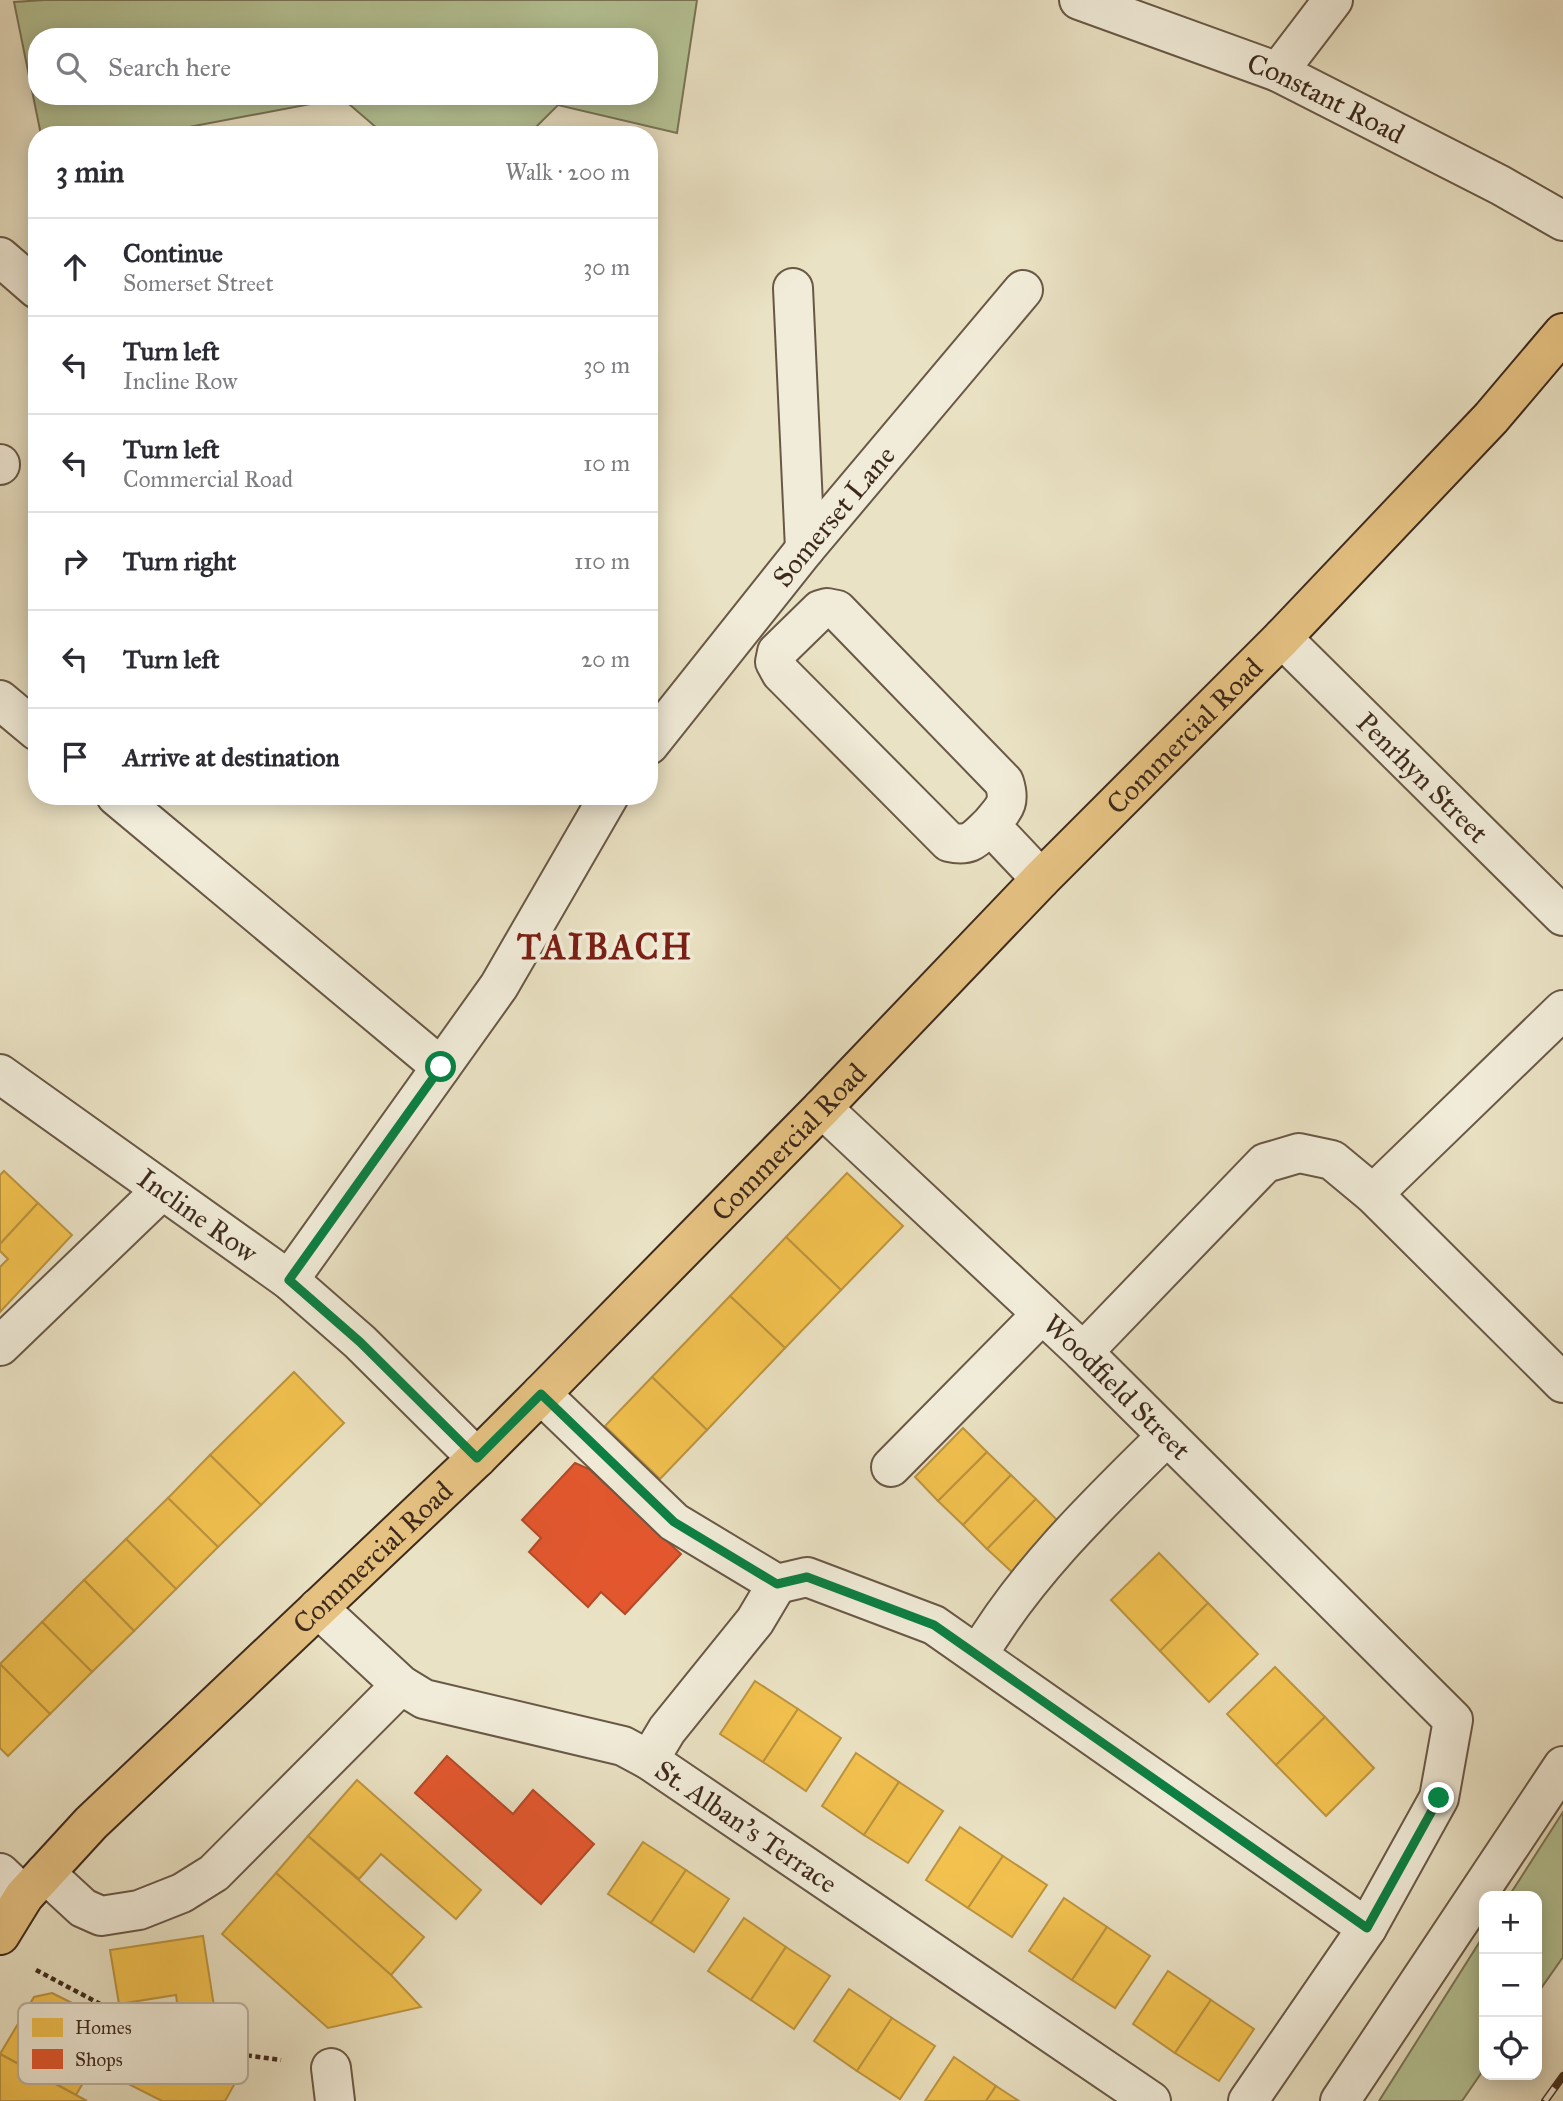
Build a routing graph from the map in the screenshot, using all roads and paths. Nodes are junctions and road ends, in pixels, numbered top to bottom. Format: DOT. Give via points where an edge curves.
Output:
graph roads {
  1 [pos="1079,0"];
  2 [pos="1163,0"];
  3 [pos="1333,0"];
  4 [pos="1197,41"];
  5 [pos="1278,72"];
  6 [pos="1563,221"];
  7 [pos="0,257"];
  8 [pos="28,281"];
  9 [pos="793,288"];
  10 [pos="1023,290"];
  11 [pos="1563,333"];
  12 [pos="805,549"];
  13 [pos="1282,638"];
  14 [pos="0,700"];
  15 [pos="28,723"];
  16 [pos="658,734"];
  17 [pos="127,805"];
  18 [pos="603,805"];
  19 [pos="990,825"];
  20 [pos="1041,879"];
  21 [pos="1563,916"];
  22 [pos="1563,1010"];
  23 [pos="441,1067"];
  24 [pos="0,1074"];
  25 [pos="822,1108"];
  26 [pos="162,1190"];
  27 [pos="1373,1194"];
  28 [pos="289,1280"];
  29 [pos="1042,1314"];
  30 [pos="0,1346"];
  31 [pos="1083,1352"];
  32 [pos="1563,1383"];
  33 [pos="541,1394"];
  34 [pos="1167,1436"];
  35 [pos="477,1458"];
  36 [pos="891,1467"];
  37 [pos="777,1584"];
  38 [pos="318,1608"];
  39 [pos="978,1656"];
  40 [pos="401,1685"];
  41 [pos="649,1760"];
  42 [pos="1563,1766"];
  43 [pos="23,1881"];
  44 [pos="1367,1928"];
  45 [pos="0,1935"];
  46 [pos="35,1970"];
  47 [pos="98,2003"];
  48 [pos="248,2062"];
  49 [pos="333,2084"];
  50 [pos="1151,2101"];
  51 [pos="1248,2101"];
  52 [pos="1340,2101"];
  1 -- 4 [label="street, Constant Road"];
  2 -- 4 [label="street"];
  3 -- 5 [label="street"];
  4 -- 5 [label="street, Constant Road"];
  5 -- 6 [label="street, Constant Road"];
  7 -- 8 [label="street"];
  9 -- 12 [label="street"];
  10 -- 12 [label="street, Somerset Lane"];
  11 -- 13 [label="main road, Commercial Road" via="1492,418"];
  12 -- 16 [label="street, Somerset Lane"];
  13 -- 20 [label="main road, Commercial Road"];
  13 -- 21 [label="street, Penrhyn Street"];
  14 -- 15 [label="street"];
  17 -- 23 [label="street"];
  18 -- 23 [label="street" via="499,986"];
  19 -- 19 [label="street" via="1006,805 1004,782 837,610 820,610 777,652 775,662 781,673 949,842 972,842"];
  19 -- 20 [label="street"];
  20 -- 25 [label="main road, Commercial Road"];
  22 -- 27 [label="street"];
  23 -- 28 [label="street"];
  24 -- 26 [label="street, Incline Row"];
  25 -- 29 [label="street, Woodfield Street"];
  25 -- 33 [label="main road, Commercial Road"];
  26 -- 28 [label="street, Incline Row"];
  26 -- 30 [label="street"];
  27 -- 31 [label="street" via="1332,1160 1299,1153 1265,1163"];
  27 -- 32 [label="street"];
  28 -- 35 [label="street, Incline Row" via="360,1342"];
  29 -- 31 [label="street, Woodfield Street"];
  29 -- 36 [label="street"];
  31 -- 34 [label="street, Woodfield Street"];
  33 -- 35 [label="main road, Commercial Road"];
  33 -- 37 [label="street" via="674,1522"];
  34 -- 39 [label="street" via="1082,1522 1002,1616"];
  34 -- 44 [label="street, Woodfield Street" via="1453,1720 1439,1798"];
  35 -- 38 [label="main road, Commercial Road"];
  37 -- 39 [label="street" via="807,1577 934,1625"];
  37 -- 41 [label="street" via="755,1621 667,1730"];
  38 -- 40 [label="street, St. Alban's Terrace"];
  38 -- 43 [label="main road, Commercial Road" via="91,1823"];
  39 -- 44 [label="street"];
  40 -- 41 [label="street, St. Alban's Terrace" via="424,1699 623,1746"];
  40 -- 43 [label="street" via="214,1874 182,1893 139,1910 101,1916"];
  41 -- 50 [label="street, St. Alban's Terrace"];
  42 -- 52 [label="street"];
  43 -- 45 [label="main road, Commercial Road"];
  44 -- 51 [label="street"];
  46 -- 47 [label="path"];
  48 -- 49 [label="path"];
}
